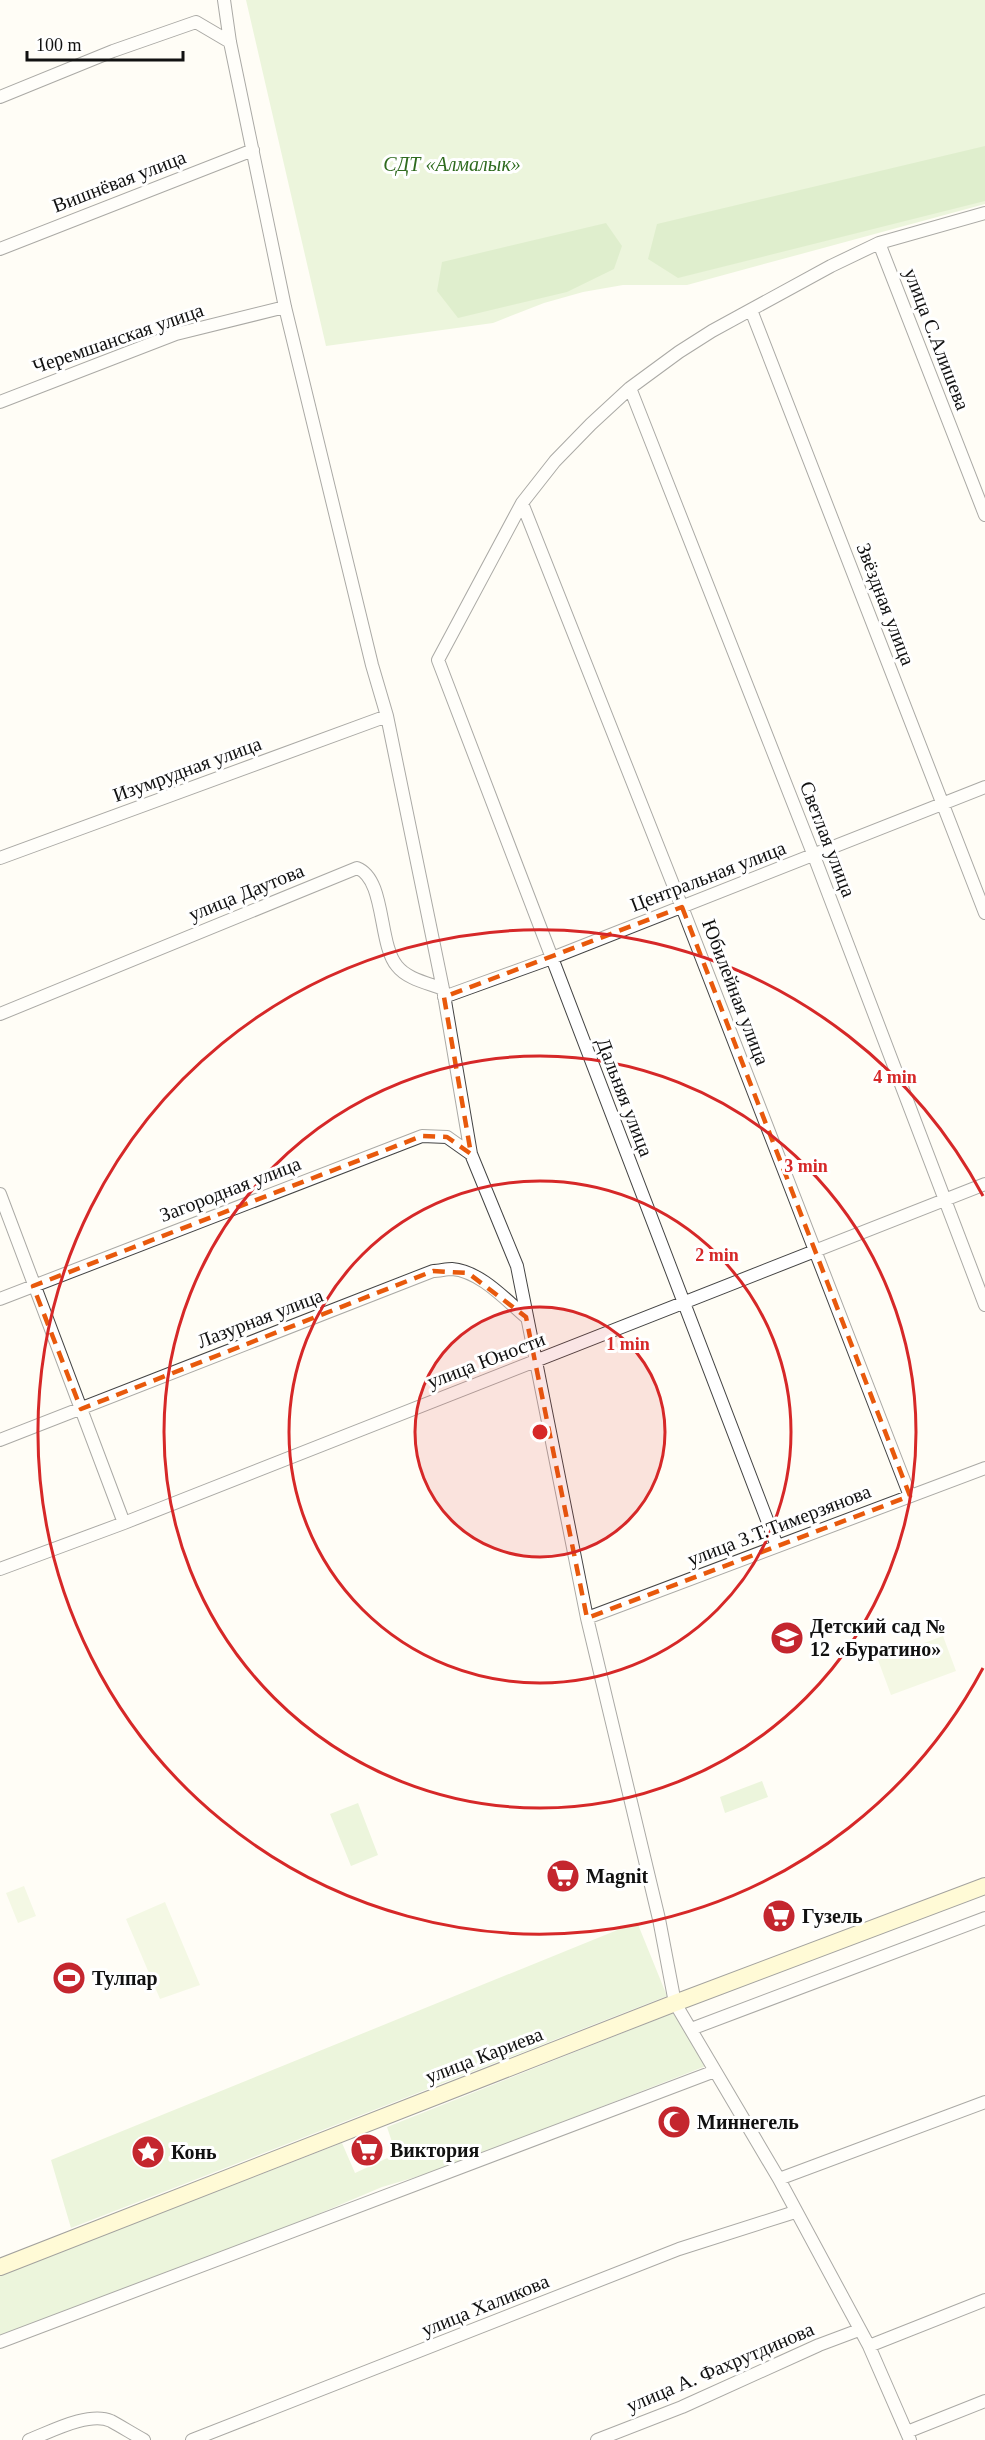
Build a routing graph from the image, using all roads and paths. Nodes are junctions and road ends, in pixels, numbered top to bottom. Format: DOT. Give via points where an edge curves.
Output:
graph roads {
  1 [pos="224,0"];
  2 [pos="230,42"];
  3 [pos="0,97"];
  4 [pos="253,150"];
  5 [pos="985,213"];
  6 [pos="879,243"];
  7 [pos="0,249"];
  8 [pos="285,307"];
  9 [pos="751,310"];
  10 [pos="630,388"];
  11 [pos="0,402"];
  12 [pos="522,503"];
  13 [pos="985,515"];
  14 [pos="387,716"];
  15 [pos="985,787"];
  16 [pos="943,803"];
  17 [pos="814,856"];
  18 [pos="0,858"];
  19 [pos="682,907"];
  20 [pos="985,913"];
  21 [pos="552,958"];
  22 [pos="444,993"];
  23 [pos="0,1014"];
  24 [pos="471,1154"];
  25 [pos="985,1184"];
  26 [pos="0,1194"];
  27 [pos="944,1200"];
  28 [pos="814,1251"];
  29 [pos="33,1286"];
  30 [pos="0,1299"];
  31 [pos="682,1304"];
  32 [pos="985,1305"];
  33 [pos="526,1317"];
  34 [pos="535,1361"];
  35 [pos="81,1409"];
  36 [pos="0,1440"];
  37 [pos="985,1468"];
  38 [pos="910,1496"];
  39 [pos="124,1523"];
  40 [pos="777,1546"];
  41 [pos="0,1569"];
  42 [pos="587,1618"];
  43 [pos="985,1886"];
  44 [pos="985,1918"];
  45 [pos="675,2003"];
  46 [pos="691,2029"];
  47 [pos="715,2071"];
  48 [pos="985,2102"];
  49 [pos="779,2179"];
  50 [pos="795,2212"];
  51 [pos="0,2267"];
  52 [pos="985,2300"];
  53 [pos="859,2330"];
  54 [pos="0,2342"];
  55 [pos="869,2346"];
  56 [pos="985,2401"];
  57 [pos="908,2436"];
  58 [pos="29,2440"];
  59 [pos="144,2440"];
  60 [pos="192,2440"];
  61 [pos="597,2440"];
  1 -- 2 [label="street"];
  2 -- 3 [label="street" via="196,22"];
  2 -- 4 [label="street"];
  4 -- 7 [label="street, Вишнёвая улица"];
  4 -- 8 [label="street"];
  5 -- 6 [label="street"];
  6 -- 9 [label="street"];
  6 -- 13 [label="street, улица С.Алишева"];
  8 -- 11 [label="street, Черемшанская улица" via="176,334"];
  8 -- 14 [label="street"];
  9 -- 10 [label="street" via="679,352"];
  9 -- 16 [label="street, Звёздная улица"];
  10 -- 12 [label="street" via="555,461"];
  10 -- 17 [label="street, Светлая улица"];
  12 -- 19 [label="street, Юбилейная улица"];
  12 -- 21 [label="street, Дальняя улица" via="438,660"];
  14 -- 18 [label="street, Изумрудная улица"];
  14 -- 22 [label="street"];
  15 -- 16 [label="street, Центральная улица"];
  16 -- 17 [label="street, Центральная улица"];
  16 -- 20 [label="street, Звёздная улица"];
  17 -- 19 [label="street, Центральная улица"];
  17 -- 27 [label="street, Светлая улица"];
  19 -- 21 [label="street, Центральная улица"];
  19 -- 28 [label="street, Юбилейная улица"];
  21 -- 22 [label="street, Центральная улица"];
  21 -- 31 [label="street, Дальняя улица"];
  22 -- 23 [label="street, улица Даутова" via="398,968 370,877 357,868"];
  22 -- 24 [label="street"];
  24 -- 29 [label="street, Загородная улица" via="447,1137 422,1136"];
  24 -- 33 [label="street" via="517,1266"];
  25 -- 27 [label="street, улица Юности"];
  26 -- 29 [label="street"];
  27 -- 28 [label="street, улица Юности"];
  27 -- 32 [label="street, Светлая улица"];
  28 -- 31 [label="street, улица Юности"];
  28 -- 38 [label="street, Юбилейная улица"];
  29 -- 30 [label="street, Загородная улица"];
  29 -- 35 [label="street"];
  31 -- 34 [label="street, улица Юности"];
  31 -- 40 [label="street, Дальняя улица"];
  33 -- 34 [label="street"];
  33 -- 35 [label="street, Лазурная улица" via="468,1273 452,1269 433,1271"];
  34 -- 39 [label="street, улица Юности"];
  34 -- 42 [label="street"];
  35 -- 36 [label="street, Лазурная улица"];
  35 -- 39 [label="street"];
  37 -- 38 [label="street, улица З.Т.Тимерзянова"];
  38 -- 40 [label="street, улица З.Т.Тимерзянова"];
  39 -- 41 [label="street, улица Юности"];
  40 -- 42 [label="street, улица З.Т.Тимерзянова"];
  42 -- 45 [label="street" via="659,1919"];
  43 -- 45 [label="main road, улица Кариева"];
  44 -- 46 [label="street"];
  45 -- 46 [label="street"];
  45 -- 51 [label="main road, улица Кариева"];
  46 -- 47 [label="street"];
  47 -- 49 [label="street"];
  47 -- 54 [label="street"];
  48 -- 49 [label="street"];
  49 -- 50 [label="street"];
  50 -- 53 [label="street"];
  50 -- 60 [label="street, улица Халикова" via="679,2249"];
  52 -- 55 [label="street"];
  53 -- 55 [label="street"];
  53 -- 61 [label="street, улица А. Фахрутдинова"];
  55 -- 57 [label="street"];
  56 -- 57 [label="street"];
  58 -- 59 [label="street" via="99,2418"];
}
